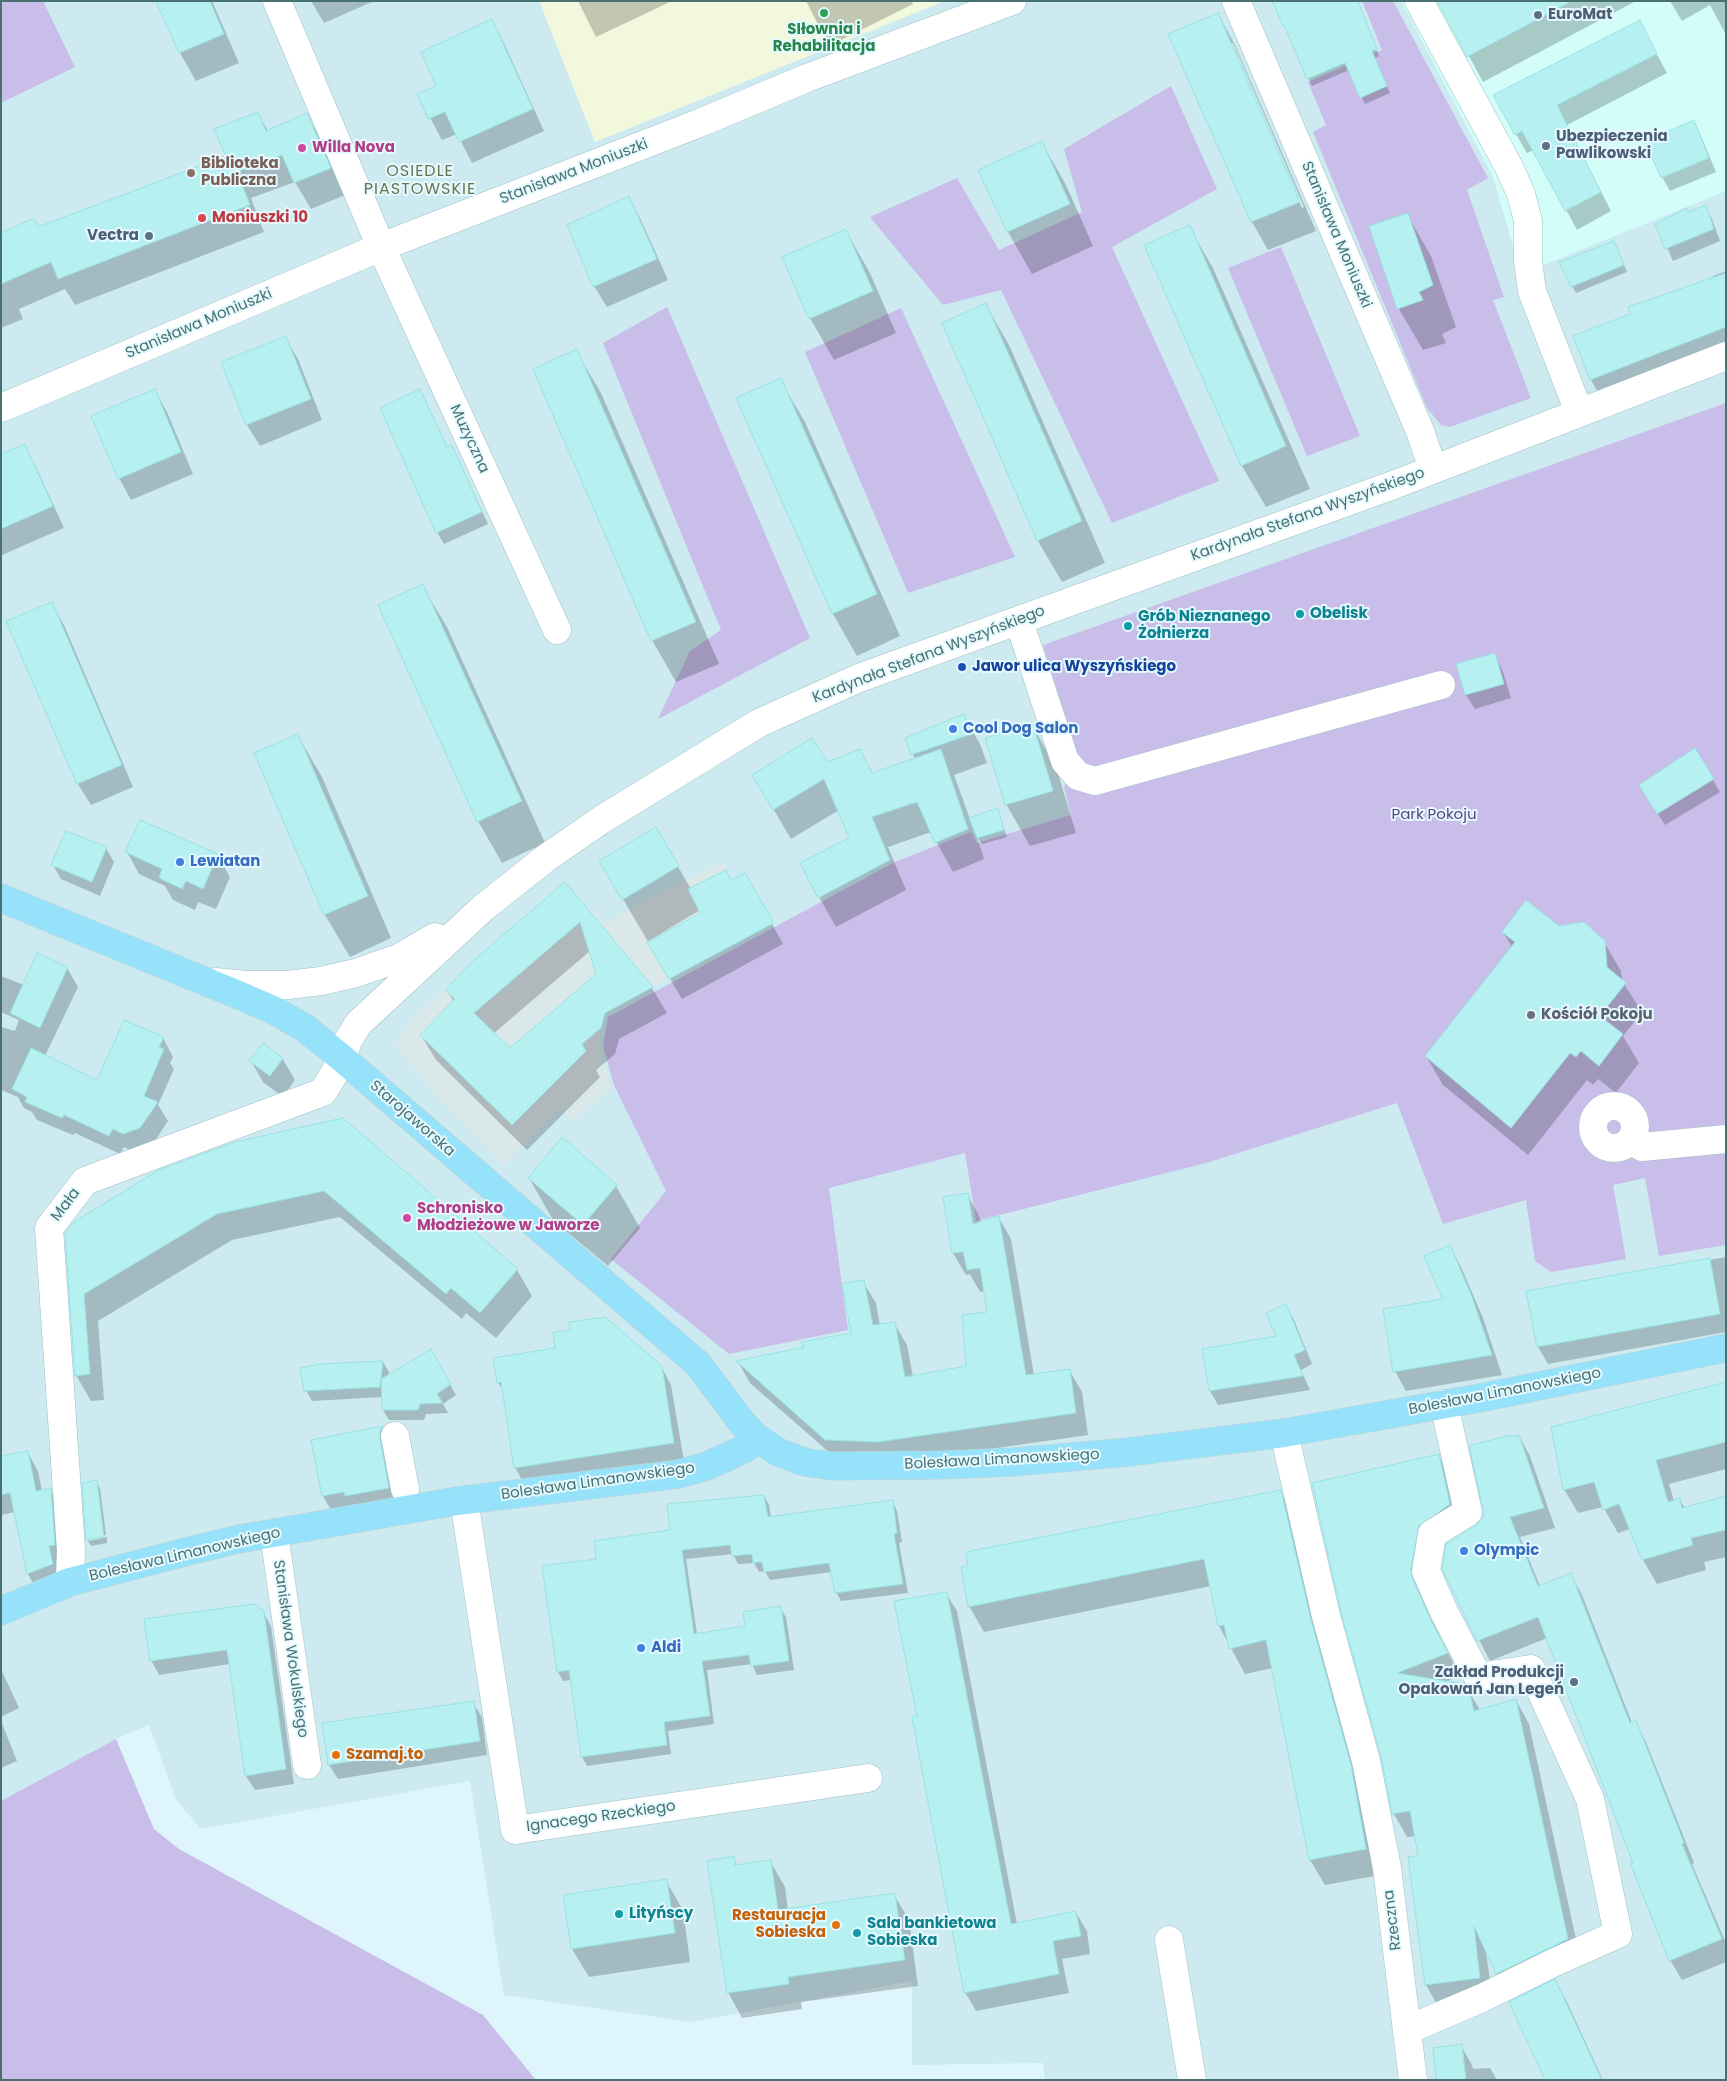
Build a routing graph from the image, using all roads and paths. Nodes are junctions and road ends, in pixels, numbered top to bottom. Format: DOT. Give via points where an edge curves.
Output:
graph roads {
  1 [pos="278,1"];
  2 [pos="1012,1"];
  3 [pos="1236,1"];
  4 [pos="1419,1"];
  5 [pos="381,247"];
  6 [pos="1726,356"];
  7 [pos="1,408"];
  8 [pos="1579,412"];
  9 [pos="1432,469"];
  10 [pos="1019,621"];
  11 [pos="557,630"];
  12 [pos="1441,685"];
  13 [pos="1,898"];
  14 [pos="483,908"];
  15 [pos="206,981"];
  16 [pos="343,1059"];
  17 [pos="1726,1139"];
  18 [pos="1631,1140"];
  19 [pos="1726,1348"];
  20 [pos="1444,1404"];
  21 [pos="1284,1433"];
  22 [pos="395,1436"];
  23 [pos="757,1438"];
  24 [pos="405,1489"];
  25 [pos="464,1500"];
  26 [pos="274,1533"];
  27 [pos="70,1582"];
  28 [pos="1,1611"];
  29 [pos="307,1766"];
  30 [pos="868,1778"];
  31 [pos="1169,1940"];
  32 [pos="1407,2030"];
  33 [pos="1192,2080"];
  34 [pos="1413,2080"];
  1 -- 5 [label="street, Muzyczna"];
  2 -- 5 [label="street, Stanisława Moniuszki" via="807,78"];
  3 -- 9 [label="street, Stanisława Moniuszki" via="1420,431"];
  4 -- 8 [label="street" via="1509,167 1520,194 1528,221 1532,291"];
  5 -- 7 [label="street, Stanisława Moniuszki"];
  5 -- 11 [label="street, Muzyczna"];
  6 -- 8 [label="street, Kardynała Stefana Wyszyńskiego"];
  8 -- 9 [label="street, Kardynała Stefana Wyszyńskiego"];
  9 -- 10 [label="street, Kardynała Stefana Wyszyńskiego"];
  10 -- 12 [label="street" via="1065,761 1078,776 1095,781"];
  10 -- 14 [label="street, Kardynała Stefana Wyszyńskiego" via="859,678 760,722 600,820"];
  13 -- 15 [label="main road, Starojaworska"];
  14 -- 15 [label="street" via="399,958 356,973 288,985"];
  14 -- 16 [label="street, Kardynała Stefana Wyszyńskiego" via="358,1023 347,1042"];
  15 -- 16 [label="main road, Starojaworska" via="273,1010 304,1028"];
  16 -- 23 [label="main road, Starojaworska" via="698,1364"];
  16 -- 27 [label="street, Mała" via="324,1092 85,1181 49,1228 70,1530"];
  17 -- 18 [label="street" via="1642,1147"];
  19 -- 20 [label="main road, Bolesława Limanowskiego"];
  20 -- 21 [label="main road, Bolesława Limanowskiego"];
  20 -- 32 [label="street" via="1468,1512 1432,1534 1426,1571 1478,1677 1531,1669 1590,1799 1618,1934"];
  21 -- 23 [label="main road, Bolesława Limanowskiego" via="1070,1458 866,1467 804,1462 778,1452"];
  21 -- 32 [label="street, Rzeczna" via="1326,1616 1366,1761 1387,1868"];
  22 -- 24 [label="street"];
  23 -- 25 [label="main road, Bolesława Limanowskiego" via="746,1448 707,1466 679,1474"];
  25 -- 26 [label="main road, Bolesława Limanowskiego"];
  25 -- 30 [label="street, Ignacego Rzeckiego" via="515,1830"];
  26 -- 27 [label="main road, Bolesława Limanowskiego"];
  26 -- 29 [label="street, Stanisława Wokulskiego"];
  27 -- 28 [label="main road, Bolesława Limanowskiego"];
  31 -- 33 [label="street"];
  32 -- 34 [label="street, Rzeczna"];
}
